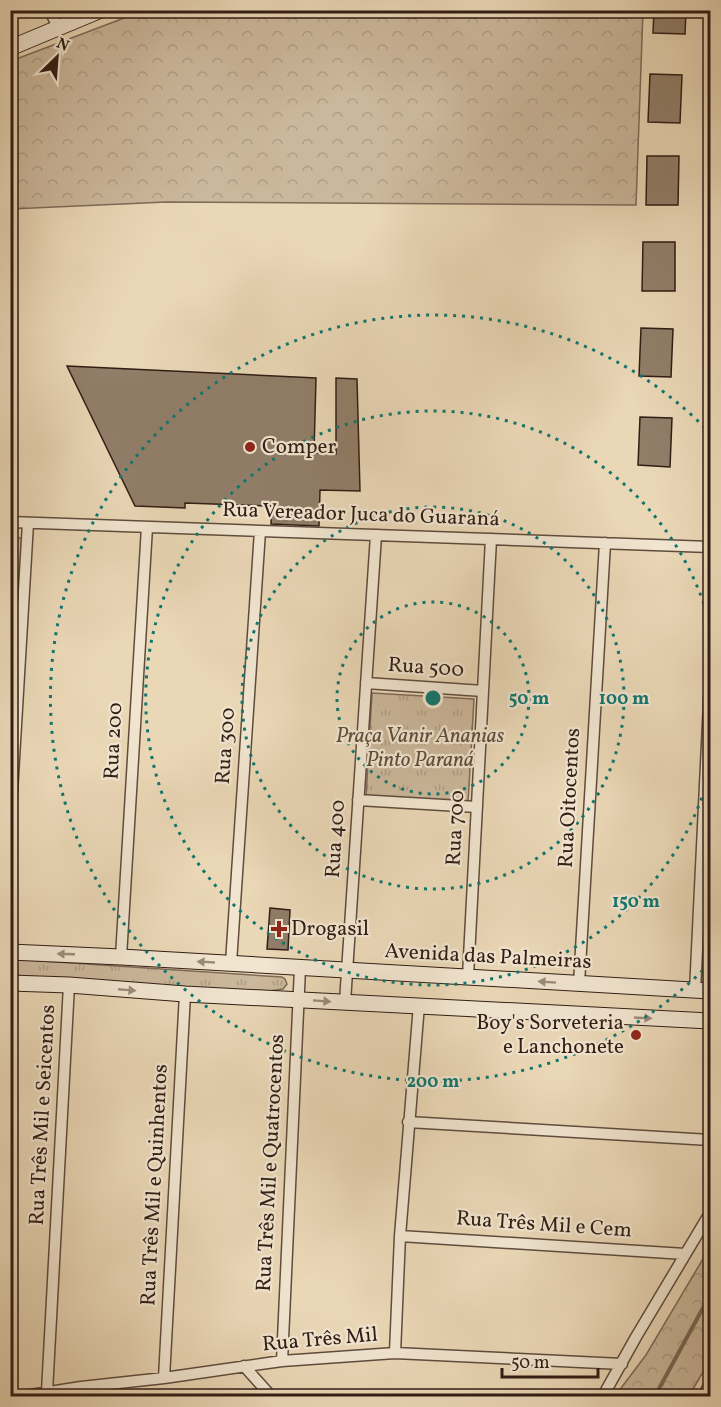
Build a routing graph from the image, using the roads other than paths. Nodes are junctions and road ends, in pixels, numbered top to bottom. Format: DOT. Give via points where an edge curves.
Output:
graph roads {
  1 [pos="50,10"];
  2 [pos="101,10"];
  3 [pos="58,28"];
  4 [pos="10,48"];
  5 [pos="10,522"];
  6 [pos="28,523"];
  7 [pos="147,527"];
  8 [pos="260,531"];
  9 [pos="376,535"];
  10 [pos="491,539"];
  11 [pos="605,543"];
  12 [pos="711,547"];
  13 [pos="711,682"];
  14 [pos="366,683"];
  15 [pos="483,691"];
  16 [pos="358,800"];
  17 [pos="477,807"];
  18 [pos="10,826"];
  19 [pos="10,952"];
  20 [pos="121,957"];
  21 [pos="231,963"];
  22 [pos="300,968"];
  23 [pos="347,970"];
  24 [pos="468,976"];
  25 [pos="10,983"];
  26 [pos="579,984"];
  27 [pos="69,985"];
  28 [pos="703,991"];
  29 [pos="185,994"];
  30 [pos="298,999"];
  31 [pos="345,1002"];
  32 [pos="419,1005"];
  33 [pos="711,1021"];
  34 [pos="408,1122"];
  35 [pos="711,1140"];
  36 [pos="711,1214"];
  37 [pos="400,1236"];
  38 [pos="685,1254"];
  39 [pos="395,1353"];
  40 [pos="282,1361"];
  41 [pos="622,1364"];
  42 [pos="244,1366"];
  43 [pos="164,1378"];
  44 [pos="711,1384"];
  45 [pos="81,1387"];
  46 [pos="47,1392"];
  47 [pos="24,1396"];
  48 [pos="90,1396"];
  49 [pos="271,1396"];
  50 [pos="603,1396"];
  51 [pos="703,1396"];
  1 -- 3 [label="street"];
  2 -- 3 [label="street"];
  3 -- 4 [label="street"];
  5 -- 6 [label="street, Rua Vereador Juca do Guaraná"];
  6 -- 7 [label="street, Rua Vereador Juca do Guaraná"];
  6 -- 18 [label="street"];
  7 -- 8 [label="street, Rua Vereador Juca do Guaraná"];
  7 -- 20 [label="street, Rua 200"];
  8 -- 9 [label="street, Rua Vereador Juca do Guaraná"];
  8 -- 21 [label="street, Rua 300"];
  9 -- 10 [label="street, Rua Vereador Juca do Guaraná"];
  9 -- 14 [label="street, Rua 400"];
  10 -- 11 [label="street, Rua Vereador Juca do Guaraná"];
  10 -- 15 [label="street, Rua 700"];
  11 -- 12 [label="street, Rua Vereador Juca do Guaraná"];
  11 -- 26 [label="street, Rua Oitocentos"];
  13 -- 28 [label="street"];
  14 -- 15 [label="street, Rua 500"];
  14 -- 16 [label="street, Rua 400"];
  15 -- 17 [label="street, Rua 700"];
  16 -- 17 [label="street"];
  16 -- 23 [label="street, Rua 400"];
  17 -- 24 [label="street, Rua 700"];
  20 -- 19 [label="street, Avenida das Palmeiras, one-way"];
  21 -- 20 [label="street, Avenida das Palmeiras, one-way"];
  21 -- 22 [label="street, Avenida das Palmeiras"];
  22 -- 23 [label="street, Avenida das Palmeiras"];
  22 -- 30 [label="street, Rua Três Mil e Quatrocentos"];
  23 -- 24 [label="street, Avenida das Palmeiras"];
  23 -- 31 [label="street, Rua 400"];
  26 -- 24 [label="street, Avenida das Palmeiras, one-way"];
  25 -- 27 [label="street"];
  26 -- 28 [label="street, Avenida das Palmeiras"];
  27 -- 29 [label="street, one-way"];
  27 -- 46 [label="street, Rua Três Mil e Seicentos"];
  29 -- 30 [label="street"];
  29 -- 43 [label="street, Rua Três Mil e Quinhentos"];
  30 -- 31 [label="street, one-way"];
  30 -- 40 [label="street, Rua Três Mil e Quatrocentos"];
  31 -- 32 [label="street"];
  32 -- 33 [label="street, one-way"];
  32 -- 34 [label="street"];
  34 -- 35 [label="street"];
  34 -- 37 [label="street"];
  36 -- 38 [label="street"];
  37 -- 38 [label="street, Rua Três Mil e Cem"];
  37 -- 39 [label="street"];
  38 -- 41 [label="street"];
  39 -- 40 [label="street, Rua Três Mil"];
  39 -- 41 [label="street, Rua Três Mil"];
  40 -- 42 [label="street, Rua Três Mil"];
  41 -- 50 [label="street"];
  42 -- 43 [label="street, Rua Três Mil"];
  42 -- 49 [label="street"];
  43 -- 45 [label="street, Rua Três Mil"];
  44 -- 51 [label="street"];
  45 -- 46 [label="street, Rua Três Mil"];
  45 -- 48 [label="street"];
  46 -- 47 [label="street, Rua Três Mil"];
}
